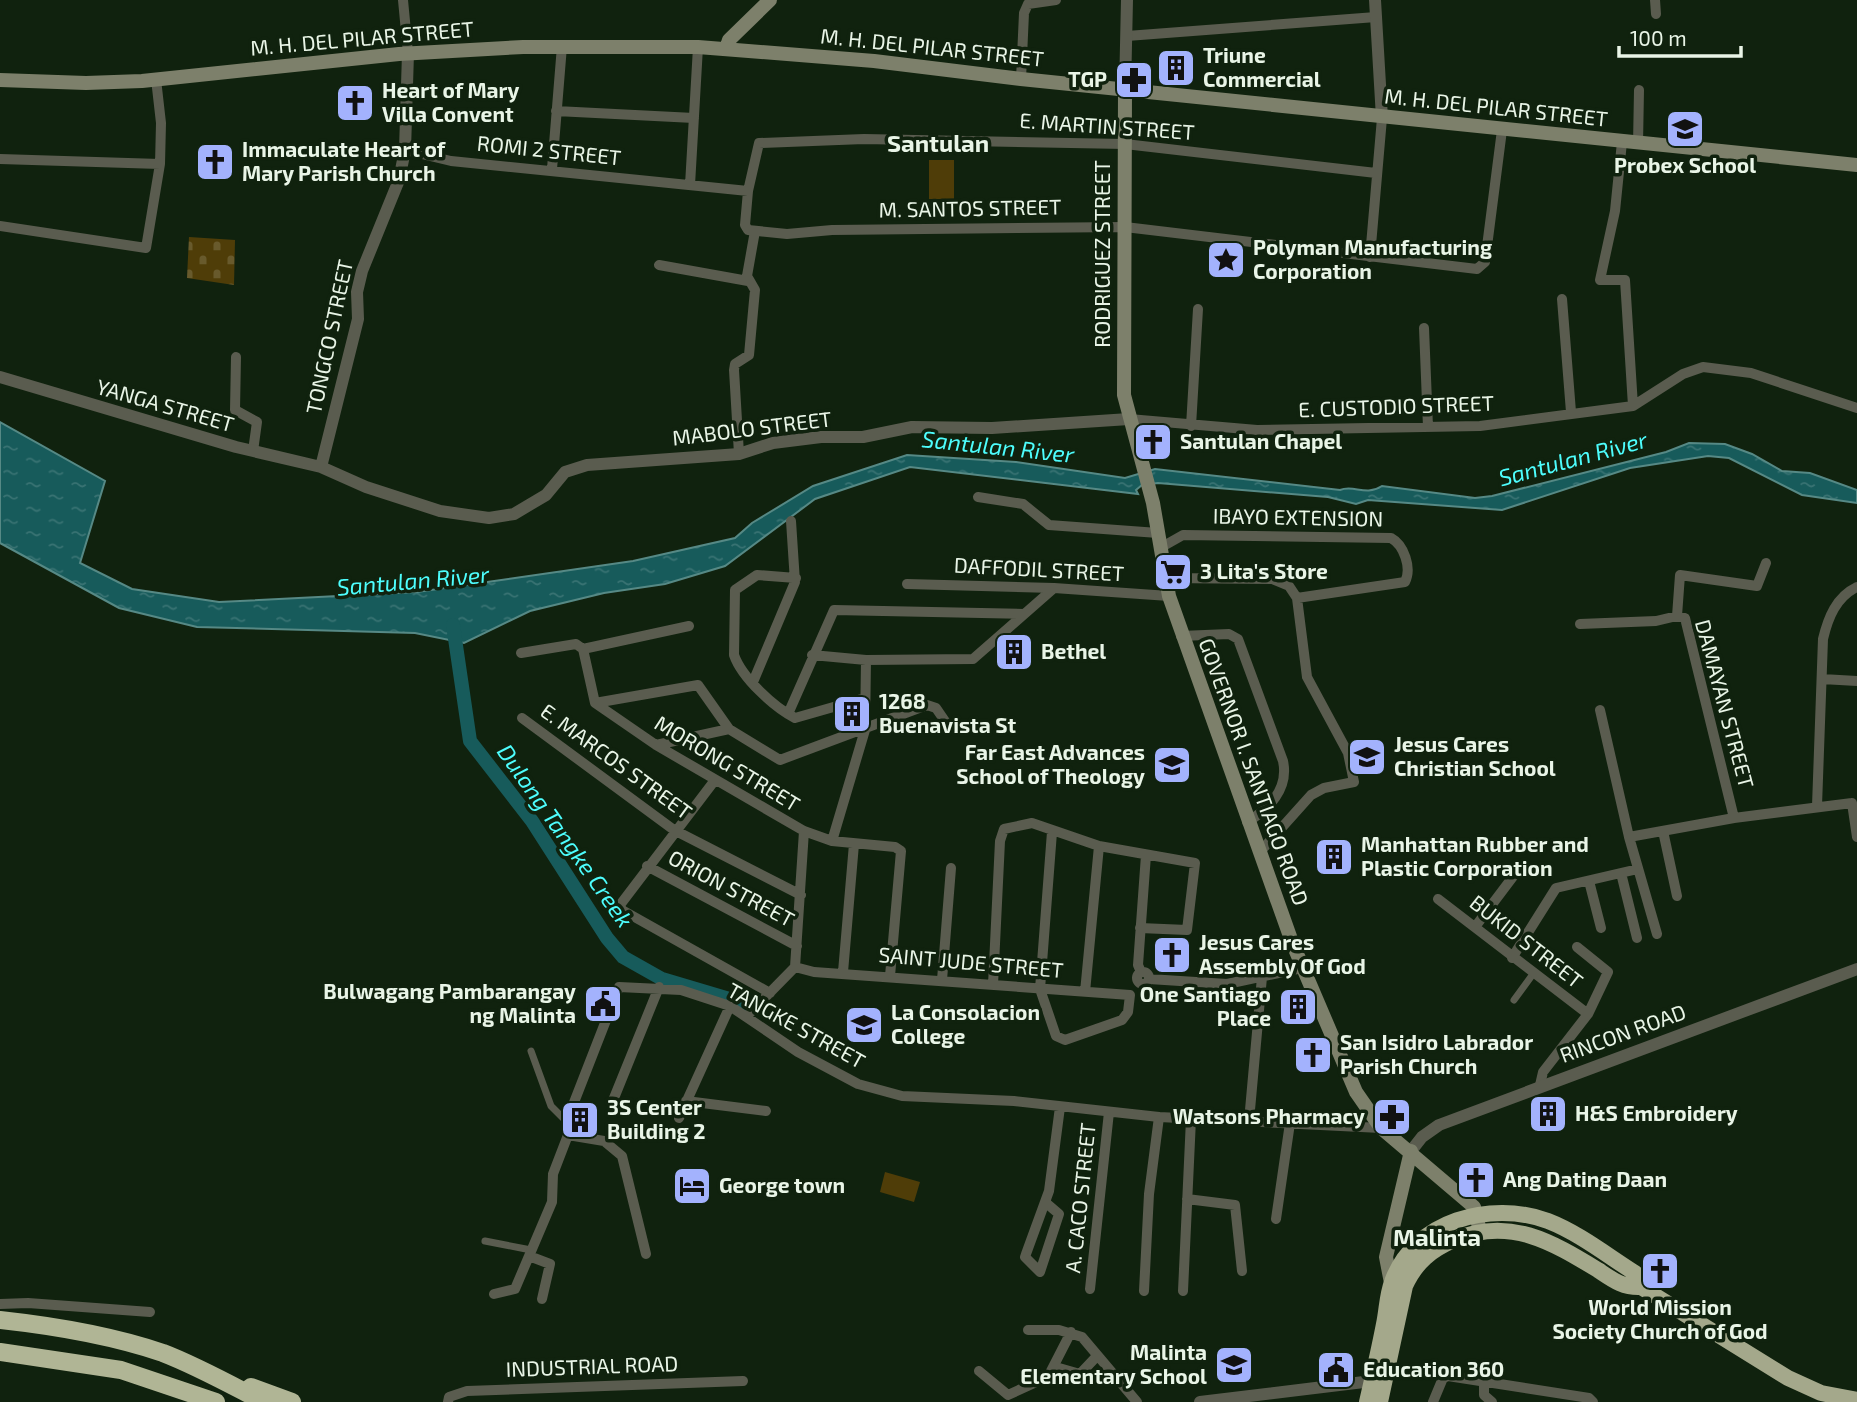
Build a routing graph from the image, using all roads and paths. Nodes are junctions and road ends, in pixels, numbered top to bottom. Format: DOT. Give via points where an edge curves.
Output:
graph roads {
  1 [pos="403,0"];
  2 [pos="770,0"];
  3 [pos="1056,0"];
  4 [pos="1127,0"];
  5 [pos="1375,0"];
  6 [pos="1655,0"];
  7 [pos="1656,14"];
  8 [pos="1376,17"];
  9 [pos="1127,36"];
  10 [pos="562,46"];
  11 [pos="698,47"];
  12 [pos="726,49"];
  13 [pos="408,53"];
  14 [pos="156,79"];
  15 [pos="1021,79"];
  16 [pos="0,80"];
  17 [pos="1125,90"];
  18 [pos="1639,90"];
  19 [pos="556,111"];
  20 [pos="694,118"];
  21 [pos="1382,118"];
  22 [pos="1502,130"];
  23 [pos="1622,142"];
  24 [pos="1125,144"];
  25 [pos="1638,144"];
  26 [pos="405,150"];
  27 [pos="0,159"];
  28 [pos="160,164"];
  29 [pos="1857,165"];
  30 [pos="552,169"];
  31 [pos="1376,173"];
  32 [pos="690,185"];
  33 [pos="748,191"];
  34 [pos="0,226"];
  35 [pos="1125,227"];
  36 [pos="755,231"];
  37 [pos="1370,257"];
  38 [pos="659,265"];
  39 [pos="748,281"];
  40 [pos="1562,299"];
  41 [pos="1198,309"];
  42 [pos="1424,328"];
  43 [pos="236,357"];
  44 [pos="0,377"];
  45 [pos="1633,406"];
  46 [pos="1857,408"];
  47 [pos="1571,412"];
  48 [pos="1129,419"];
  49 [pos="1191,426"];
  50 [pos="1428,427"];
  51 [pos="253,451"];
  52 [pos="739,454"];
  53 [pos="321,467"];
  54 [pos="978,497"];
  55 [pos="1153,503"];
  56 [pos="791,521"];
  57 [pos="1158,533"];
  58 [pos="1160,548"];
  59 [pos="1766,563"];
  60 [pos="796,578"];
  61 [pos="1165,578"];
  62 [pos="907,584"];
  63 [pos="1857,587"];
  64 [pos="1055,588"];
  65 [pos="1169,596"];
  66 [pos="1297,598"];
  67 [pos="1024,614"];
  68 [pos="1677,616"];
  69 [pos="1580,624"];
  70 [pos="689,626"];
  71 [pos="1181,636"];
  72 [pos="583,649"];
  73 [pos="521,653"];
  74 [pos="812,655"];
  75 [pos="866,660"];
  76 [pos="1822,679"];
  77 [pos="1857,681"];
  78 [pos="753,682"];
  79 [pos="865,698"];
  80 [pos="595,703"];
  81 [pos="1600,710"];
  82 [pos="788,714"];
  83 [pos="522,718"];
  84 [pos="982,725"];
  85 [pos="729,729"];
  86 [pos="865,730"];
  87 [pos="656,745"];
  88 [pos="715,780"];
  89 [pos="1854,800"];
  90 [pos="1817,806"];
  91 [pos="1734,818"];
  92 [pos="1247,822"];
  93 [pos="674,831"];
  94 [pos="804,831"];
  95 [pos="1662,831"];
  96 [pos="1052,832"];
  97 [pos="1629,837"];
  98 [pos="1857,837"];
  99 [pos="832,841"];
  100 [pos="854,844"];
  101 [pos="1099,846"];
  102 [pos="1259,853"];
  103 [pos="1146,855"];
  104 [pos="647,866"];
  105 [pos="951,868"];
  106 [pos="1638,869"];
  107 [pos="1518,870"];
  108 [pos="1621,873"];
  109 [pos="1589,881"];
  110 [pos="801,895"];
  111 [pos="1677,896"];
  112 [pos="1438,899"];
  113 [pos="1475,927"];
  114 [pos="1140,928"];
  115 [pos="1601,928"];
  116 [pos="1657,934"];
  117 [pos="1637,938"];
  118 [pos="797,946"];
  119 [pos="1577,947"];
  120 [pos="1512,958"];
  121 [pos="795,967"];
  122 [pos="1302,968"];
  123 [pos="1857,969"];
  124 [pos="843,972"];
  125 [pos="1533,974"];
  126 [pos="890,976"];
  127 [pos="1145,976"];
  128 [pos="1262,977"];
  129 [pos="942,980"];
  130 [pos="993,985"];
  131 [pos="659,987"];
  132 [pos="1040,989"];
  133 [pos="1085,992"];
  134 [pos="769,993"];
  135 [pos="1129,995"];
  136 [pos="1514,999"];
  137 [pos="730,1006"];
  138 [pos="1588,1014"];
  139 [pos="746,1017"];
  140 [pos="531,1051"];
  141 [pos="1540,1085"];
  142 [pos="686,1101"];
  143 [pos="612,1103"];
  144 [pos="1060,1107"];
  145 [pos="766,1111"];
  146 [pos="1109,1112"];
  147 [pos="1159,1117"];
  148 [pos="679,1118"];
  149 [pos="1191,1119"];
  150 [pos="1249,1121"];
  151 [pos="568,1123"];
  152 [pos="1290,1123"];
  153 [pos="1381,1128"];
  154 [pos="568,1135"];
  155 [pos="1410,1151"];
  156 [pos="1187,1199"];
  157 [pos="1045,1202"];
  158 [pos="1476,1217"];
  159 [pos="1276,1219"];
  160 [pos="485,1241"];
  161 [pos="530,1253"];
  162 [pos="646,1254"];
  163 [pos="1242,1271"];
  164 [pos="1391,1283"];
  165 [pos="1090,1289"];
  166 [pos="1144,1291"];
  167 [pos="1183,1291"];
  168 [pos="494,1294"];
  169 [pos="542,1299"];
  170 [pos="0,1304"];
  171 [pos="150,1312"];
  172 [pos="1391,1319"];
  173 [pos="0,1320"];
  174 [pos="1028,1330"];
  175 [pos="1071,1332"];
  176 [pos="1387,1343"];
  177 [pos="0,1352"];
  178 [pos="166,1355"];
  179 [pos="1097,1356"];
  180 [pos="979,1371"];
  181 [pos="1051,1371"];
  182 [pos="155,1379"];
  183 [pos="743,1381"];
  184 [pos="1372,1381"];
  185 [pos="1484,1381"];
  186 [pos="1857,1400"];
  187 [pos="202,1402"];
  188 [pos="216,1402"];
  189 [pos="264,1402"];
  190 [pos="292,1402"];
  191 [pos="448,1402"];
  192 [pos="1137,1402"];
  193 [pos="1199,1402"];
  194 [pos="1367,1402"];
  195 [pos="1380,1402"];
  196 [pos="1433,1402"];
  197 [pos="1492,1402"];
  198 [pos="1593,1402"];
  1 -- 13 [label="street"];
  2 -- 12 [label="main road" via="729,40"];
  3 -- 15 [label="street" via="1028,4 1024,13"];
  4 -- 9 [label="street, RODRIGUEZ STREET"];
  5 -- 8 [label="street"];
  6 -- 7 [label="street"];
  8 -- 9 [label="street"];
  8 -- 21 [label="street"];
  9 -- 17 [label="street, RODRIGUEZ STREET"];
  10 -- 11 [label="main road, M. H. DEL PILAR STREET"];
  10 -- 13 [label="main road, M. H. DEL PILAR STREET"];
  10 -- 19 [label="street"];
  11 -- 12 [label="main road, M. H. DEL PILAR STREET"];
  11 -- 20 [label="street"];
  12 -- 15 [label="main road, M. H. DEL PILAR STREET"];
  13 -- 14 [label="main road, M. H. DEL PILAR STREET"];
  13 -- 26 [label="street, TONGCO STREET"];
  14 -- 16 [label="main road, M. H. DEL PILAR STREET" via="86,83"];
  14 -- 28 [label="street"];
  15 -- 17 [label="main road, M. H. DEL PILAR STREET"];
  17 -- 21 [label="main road, M. H. DEL PILAR STREET"];
  17 -- 24 [label="main road, RODRIGUEZ STREET"];
  18 -- 25 [label="street"];
  19 -- 20 [label="street"];
  19 -- 30 [label="street"];
  20 -- 32 [label="street"];
  21 -- 22 [label="main road, M. H. DEL PILAR STREET"];
  21 -- 31 [label="street"];
  22 -- 23 [label="main road, M. H. DEL PILAR STREET"];
  22 -- 37 [label="street, M. SANTOS STREET" via="1482,267"];
  23 -- 25 [label="main road, M. H. DEL PILAR STREET"];
  23 -- 45 [label="street" via="1615,211 1600,280 1625,280"];
  24 -- 31 [label="street, E. MARTIN STREET"];
  24 -- 33 [label="street, E. MARTIN STREET" via="877,139 758,143"];
  24 -- 35 [label="main road, RODRIGUEZ STREET"];
  25 -- 29 [label="main road, M. H. DEL PILAR STREET"];
  26 -- 30 [label="street, ROMI 2 STREET" via="451,161"];
  26 -- 53 [label="street, TONGCO STREET" via="399,180 362,271 358,319"];
  27 -- 28 [label="street"];
  28 -- 34 [label="street" via="146,248"];
  30 -- 32 [label="street, ROMI 2 STREET"];
  31 -- 37 [label="street"];
  32 -- 33 [label="street, ROMI 2 STREET"];
  33 -- 36 [label="street" via="745,225"];
  35 -- 36 [label="street, M. SANTOS STREET"];
  35 -- 37 [label="street, M. SANTOS STREET"];
  35 -- 48 [label="main road, RODRIGUEZ STREET" via="1124,395"];
  36 -- 39 [label="street"];
  38 -- 39 [label="street"];
  39 -- 52 [label="street" via="755,290 749,355 735,364 734,370"];
  40 -- 47 [label="street"];
  41 -- 49 [label="street"];
  42 -- 50 [label="street"];
  43 -- 51 [label="street" via="235,410 257,422"];
  44 -- 51 [label="street, YANGA STREET"];
  45 -- 46 [label="street, E. CUSTODIO STREET" via="1683,374 1703,367 1751,373"];
  45 -- 47 [label="street, E. CUSTODIO STREET"];
  47 -- 50 [label="street, E. CUSTODIO STREET" via="1480,426"];
  48 -- 49 [label="street, E. CUSTODIO STREET"];
  48 -- 52 [label="street, MABOLO STREET" via="992,428 912,427 863,438 773,443"];
  48 -- 55 [label="main road, RODRIGUEZ STREET"];
  49 -- 50 [label="street, E. CUSTODIO STREET" via="1340,431"];
  51 -- 53 [label="street, YANGA STREET"];
  52 -- 53 [label="street, MABOLO STREET" via="587,465 565,472 546,495 514,514 488,517 440,510 366,487"];
  54 -- 57 [label="street" via="1023,504 1049,525"];
  55 -- 57 [label="main road, GOVERNOR I. SANTIAGO ROAD"];
  56 -- 60 [label="street"];
  57 -- 58 [label="main road, GOVERNOR I. SANTIAGO ROAD"];
  58 -- 61 [label="main road, GOVERNOR I. SANTIAGO ROAD"];
  58 -- 66 [label="street, IBAYO EXTENSION" via="1183,535 1391,538 1400,544 1407,579"];
  59 -- 68 [label="street" via="1757,586 1680,575"];
  60 -- 78 [label="street"];
  60 -- 78 [label="street" via="757,575 735,590 734,655"];
  61 -- 65 [label="main road, GOVERNOR I. SANTIAGO ROAD"];
  61 -- 66 [label="street" via="1272,579 1289,586"];
  62 -- 64 [label="street, DAFFODIL STREET"];
  63 -- 76 [label="street" via="1831,614 1823,639"];
  64 -- 65 [label="street, DAFFODIL STREET"];
  64 -- 67 [label="street"];
  65 -- 71 [label="main road, GOVERNOR I. SANTIAGO ROAD"];
  66 -- 102 [label="street" via="1307,677 1348,753 1354,782 1311,795"];
  67 -- 74 [label="street" via="834,610"];
  67 -- 75 [label="street" via="973,659"];
  68 -- 69 [label="street, DAMAYAN STREET"];
  68 -- 91 [label="street, DAMAYAN STREET" via="1685,618"];
  70 -- 72 [label="street"];
  71 -- 92 [label="main road, GOVERNOR I. SANTIAGO ROAD"];
  71 -- 92 [label="street" via="1229,634 1238,639 1283,761 1279,793"];
  72 -- 73 [label="street" via="576,644"];
  72 -- 80 [label="street"];
  74 -- 75 [label="street"];
  74 -- 82 [label="street"];
  75 -- 79 [label="street"];
  76 -- 77 [label="street"];
  76 -- 90 [label="street"];
  78 -- 82 [label="street"];
  79 -- 82 [label="street" via="802,718"];
  79 -- 86 [label="street"];
  80 -- 85 [label="street" via="698,685"];
  80 -- 87 [label="street, MORONG STREET"];
  81 -- 97 [label="street"];
  83 -- 93 [label="street, E. MARCOS STREET"];
  84 -- 86 [label="street" via="949,727 936,708 927,705"];
  85 -- 86 [label="street" via="780,760"];
  85 -- 87 [label="street"];
  86 -- 99 [label="street"];
  87 -- 88 [label="street, MORONG STREET"];
  88 -- 93 [label="street"];
  88 -- 94 [label="street, MORONG STREET"];
  89 -- 90 [label="street"];
  89 -- 98 [label="street"];
  90 -- 91 [label="street"];
  91 -- 95 [label="street"];
  92 -- 102 [label="main road, GOVERNOR I. SANTIAGO ROAD"];
  93 -- 104 [label="street"];
  93 -- 110 [label="street, E. MARCOS STREET"];
  94 -- 99 [label="street, MORONG STREET"];
  94 -- 110 [label="street"];
  95 -- 97 [label="street"];
  95 -- 111 [label="street"];
  96 -- 101 [label="street"];
  96 -- 130 [label="street" via="1032,823 1004,829"];
  96 -- 132 [label="street"];
  97 -- 106 [label="street"];
  99 -- 100 [label="street, MORONG STREET"];
  100 -- 124 [label="street"];
  100 -- 126 [label="street, MORONG STREET" via="901,851"];
  101 -- 103 [label="street"];
  101 -- 133 [label="street"];
  102 -- 122 [label="main road, GOVERNOR I. SANTIAGO ROAD"];
  103 -- 114 [label="street"];
  103 -- 114 [label="street" via="1191,860 1196,867 1187,930"];
  104 -- 118 [label="street, ORION STREET"];
  104 -- 134 [label="street" via="621,901 622,910"];
  105 -- 129 [label="street"];
  106 -- 108 [label="street"];
  106 -- 116 [label="street"];
  107 -- 113 [label="street"];
  108 -- 109 [label="street"];
  108 -- 117 [label="street"];
  109 -- 115 [label="street"];
  109 -- 120 [label="street" via="1556,888"];
  110 -- 118 [label="street"];
  112 -- 113 [label="street, BUKID STREET"];
  113 -- 120 [label="street, BUKID STREET"];
  114 -- 127 [label="street" via="1138,965"];
  118 -- 121 [label="street"];
  119 -- 138 [label="street" via="1608,972"];
  120 -- 125 [label="street, BUKID STREET"];
  121 -- 124 [label="street, SAINT JUDE STREET"];
  121 -- 134 [label="street"];
  122 -- 128 [label="street"];
  122 -- 153 [label="main road, GOVERNOR I. SANTIAGO ROAD" via="1356,1092"];
  123 -- 141 [label="street, RINCON ROAD"];
  124 -- 126 [label="street, SAINT JUDE STREET"];
  125 -- 136 [label="street"];
  125 -- 138 [label="street, BUKID STREET"];
  126 -- 129 [label="street, SAINT JUDE STREET"];
  127 -- 128 [label="street" via="1227,984"];
  127 -- 135 [label="street" via="1136,977 1139,983"];
  128 -- 150 [label="street"];
  129 -- 130 [label="street, SAINT JUDE STREET"];
  130 -- 132 [label="street, SAINT JUDE STREET"];
  131 -- 137 [label="street, TANGKE STREET"];
  131 -- 143 [label="street"];
  131 -- 151 [label="street, TANGKE STREET" via="619,987"];
  132 -- 133 [label="street, SAINT JUDE STREET"];
  132 -- 135 [label="street" via="1056,1036 1065,1040 1122,1020"];
  133 -- 135 [label="street, SAINT JUDE STREET"];
  134 -- 139 [label="street"];
  137 -- 139 [label="street, TANGKE STREET"];
  137 -- 142 [label="street"];
  138 -- 141 [label="street, BUKID STREET" via="1543,1072"];
  139 -- 144 [label="street, TANGKE STREET" via="798,1052 876,1090 902,1096"];
  140 -- 151 [label="street" via="551,1106"];
  141 -- 155 [label="street, RINCON ROAD" via="1439,1125"];
  142 -- 145 [label="street"];
  142 -- 148 [label="street"];
  144 -- 146 [label="street, TANGKE STREET"];
  144 -- 157 [label="street"];
  146 -- 147 [label="street, TANGKE STREET"];
  146 -- 165 [label="street, A. CACO STREET"];
  147 -- 149 [label="street, TANGKE STREET"];
  147 -- 166 [label="street"];
  149 -- 150 [label="street, TANGKE STREET"];
  149 -- 156 [label="street"];
  150 -- 152 [label="street, TANGKE STREET"];
  151 -- 154 [label="street, TANGKE STREET"];
  152 -- 153 [label="street, TANGKE STREET"];
  152 -- 159 [label="street"];
  153 -- 155 [label="main road, GOVERNOR I. SANTIAGO ROAD"];
  154 -- 161 [label="street, TANGKE STREET" via="556,1161 552,1202"];
  154 -- 162 [label="street" via="604,1141 618,1151"];
  155 -- 158 [label="main road, GOVERNOR I. SANTIAGO ROAD"];
  155 -- 164 [label="main road" via="1386,1257"];
  156 -- 163 [label="street" via="1235,1205"];
  156 -- 167 [label="street"];
  157 -- 157 [label="street" via="1026,1254 1043,1271 1059,1214"];
  158 -- 164 [label="highway" via="1428,1234 1412,1248"];
  158 -- 172 [label="highway" via="1417,1265"];
  158 -- 186 [label="highway" via="1515,1213 1552,1223 1635,1273 1641,1287 1795,1382"];
  160 -- 161 [label="street"];
  161 -- 168 [label="street, TANGKE STREET" via="516,1289"];
  161 -- 169 [label="street" via="550,1265"];
  164 -- 172 [label="highway"];
  170 -- 171 [label="street"];
  172 -- 176 [label="highway"];
  173 -- 178 [label="highway" via="93,1334"];
  174 -- 175 [label="street"];
  175 -- 179 [label="street" via="1082,1337"];
  175 -- 181 [label="street"];
  176 -- 184 [label="highway"];
  176 -- 195 [label="highway"];
  177 -- 182 [label="highway" via="87,1363"];
  178 -- 189 [label="highway"];
  178 -- 190 [label="highway"];
  179 -- 181 [label="street" via="1080,1374 1059,1368"];
  179 -- 192 [label="street"];
  180 -- 181 [label="street" via="1008,1395 1044,1379"];
  182 -- 187 [label="highway"];
  182 -- 188 [label="highway"];
  183 -- 191 [label="street, INDUSTRIAL ROAD" via="467,1391 449,1397"];
  184 -- 193 [label="street"];
  184 -- 194 [label="highway"];
  185 -- 196 [label="street" via="1443,1378"];
  185 -- 197 [label="street" via="1485,1395"];
  185 -- 198 [label="street"];
}
